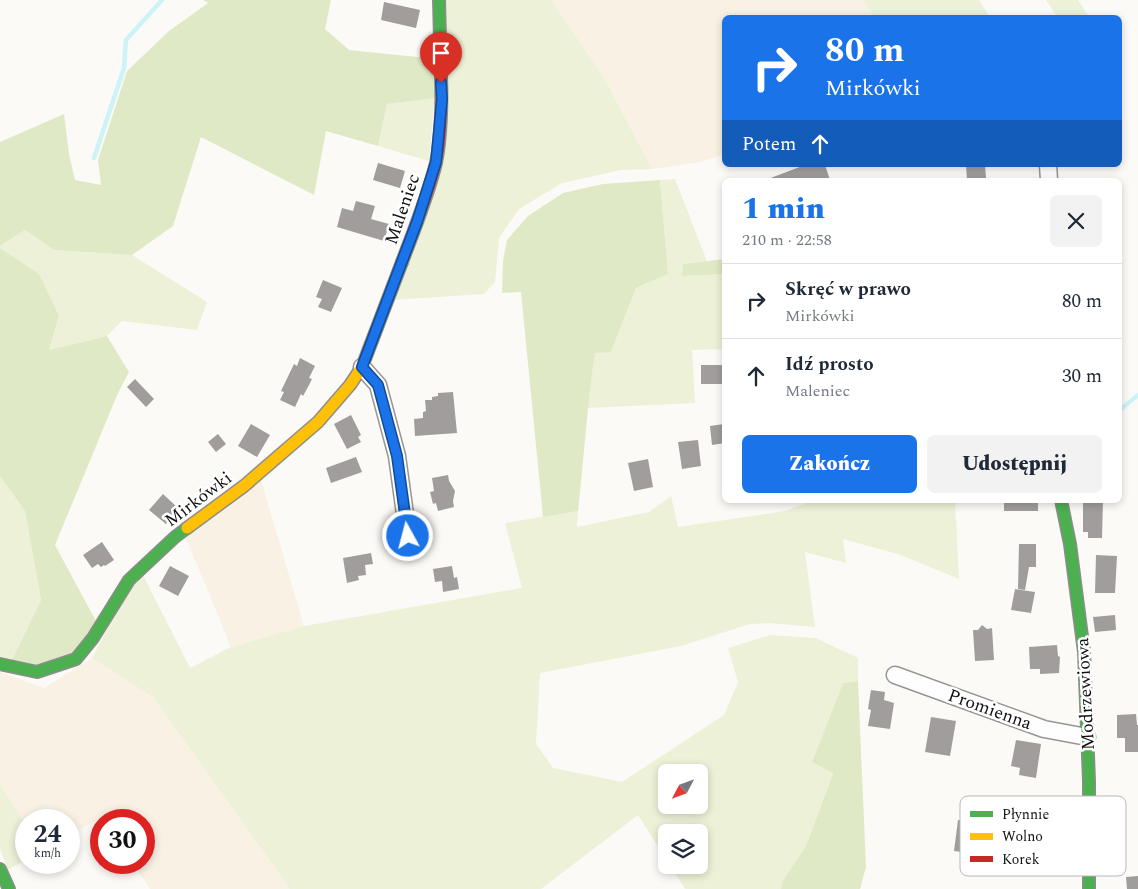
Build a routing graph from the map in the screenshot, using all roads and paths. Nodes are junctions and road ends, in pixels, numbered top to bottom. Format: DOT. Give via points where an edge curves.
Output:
graph roads {
  1 [pos="439,0"];
  2 [pos="384,306"];
  3 [pos="362,367"];
  4 [pos="1061,503"];
  5 [pos="401,547"];
  6 [pos="0,664"];
  7 [pos="894,675"];
  8 [pos="1087,738"];
  9 [pos="1088,796"];
  10 [pos="0,869"];
  11 [pos="1089,876"];
  12 [pos="8,889"];
  13 [pos="1089,889"];
  1 -- 2 [label="street, Maleniec" via="442,99 436,162 417,222"];
  2 -- 3 [label="street, Mirkówki"];
  3 -- 5 [label="street" via="378,385 397,456 408,536"];
  3 -- 6 [label="street, Mirkówki" via="318,422 244,486 175,537 129,580 76,659 37,672"];
  4 -- 8 [label="street, Modrzewiowa" via="1070,544 1084,652"];
  7 -- 8 [label="street, Promienna" via="1044,729"];
  8 -- 9 [label="street, Modrzewiowa"];
  10 -- 12 [label="street"];
  11 -- 13 [label="street, Modrzewiowa"];
}
